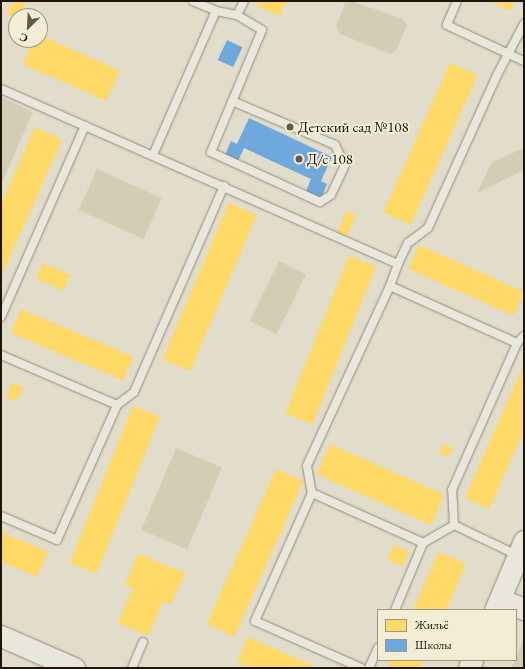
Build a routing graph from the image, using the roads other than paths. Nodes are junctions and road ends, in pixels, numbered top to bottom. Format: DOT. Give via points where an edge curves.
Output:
graph roads {
  1 [pos="193,1"];
  2 [pos="244,1"];
  3 [pos="457,1"];
  4 [pos="216,11"];
  5 [pos="237,15"];
  6 [pos="524,24"];
  7 [pos="510,54"];
  8 [pos="524,61"];
  9 [pos="1,88"];
  10 [pos="232,101"];
  11 [pos="85,126"];
  12 [pos="153,156"];
  13 [pos="224,186"];
  14 [pos="398,264"];
  15 [pos="390,286"];
  16 [pos="1,317"];
  17 [pos="524,336"];
  18 [pos="517,343"];
  19 [pos="1,355"];
  20 [pos="117,405"];
  21 [pos="312,493"];
  22 [pos="1,516"];
  23 [pos="454,525"];
  24 [pos="423,543"];
  25 [pos="521,548"];
  26 [pos="497,604"];
  27 [pos="395,609"];
  28 [pos="524,610"];
  29 [pos="1,636"];
  30 [pos="143,642"];
  31 [pos="377,650"];
  32 [pos="74,668"];
  33 [pos="132,668"];
  34 [pos="361,668"];
  35 [pos="369,668"];
  1 -- 4 [label="lane"];
  2 -- 5 [label="lane"];
  3 -- 7 [label="lane" via="447,25"];
  4 -- 5 [label="lane"];
  4 -- 12 [label="lane"];
  5 -- 10 [label="lane" via="262,30"];
  6 -- 7 [label="lane"];
  7 -- 8 [label="lane"];
  7 -- 14 [label="lane" via="496,75 428,228 408,243"];
  9 -- 11 [label="lane"];
  10 -- 10 [label="lane" via="211,152 320,202 331,195 346,165 335,145"];
  11 -- 12 [label="lane"];
  11 -- 16 [label="lane"];
  12 -- 13 [label="lane"];
  13 -- 14 [label="lane"];
  13 -- 20 [label="lane" via="134,392"];
  14 -- 15 [label="lane"];
  15 -- 18 [label="lane"];
  15 -- 21 [label="lane" via="307,466"];
  17 -- 18 [label="lane"];
  18 -- 23 [label="lane" via="452,490"];
  19 -- 20 [label="lane"];
  20 -- 22 [label="lane" via="56,540"];
  21 -- 24 [label="lane"];
  21 -- 34 [label="lane" via="255,621"];
  23 -- 24 [label="lane"];
  23 -- 25 [label="lane"];
  24 -- 27 [label="lane"];
  25 -- 26 [label="street"];
  26 -- 28 [label="street"];
  29 -- 32 [label="street"];
  30 -- 33 [label="lane"];
  31 -- 35 [label="lane"];
}
